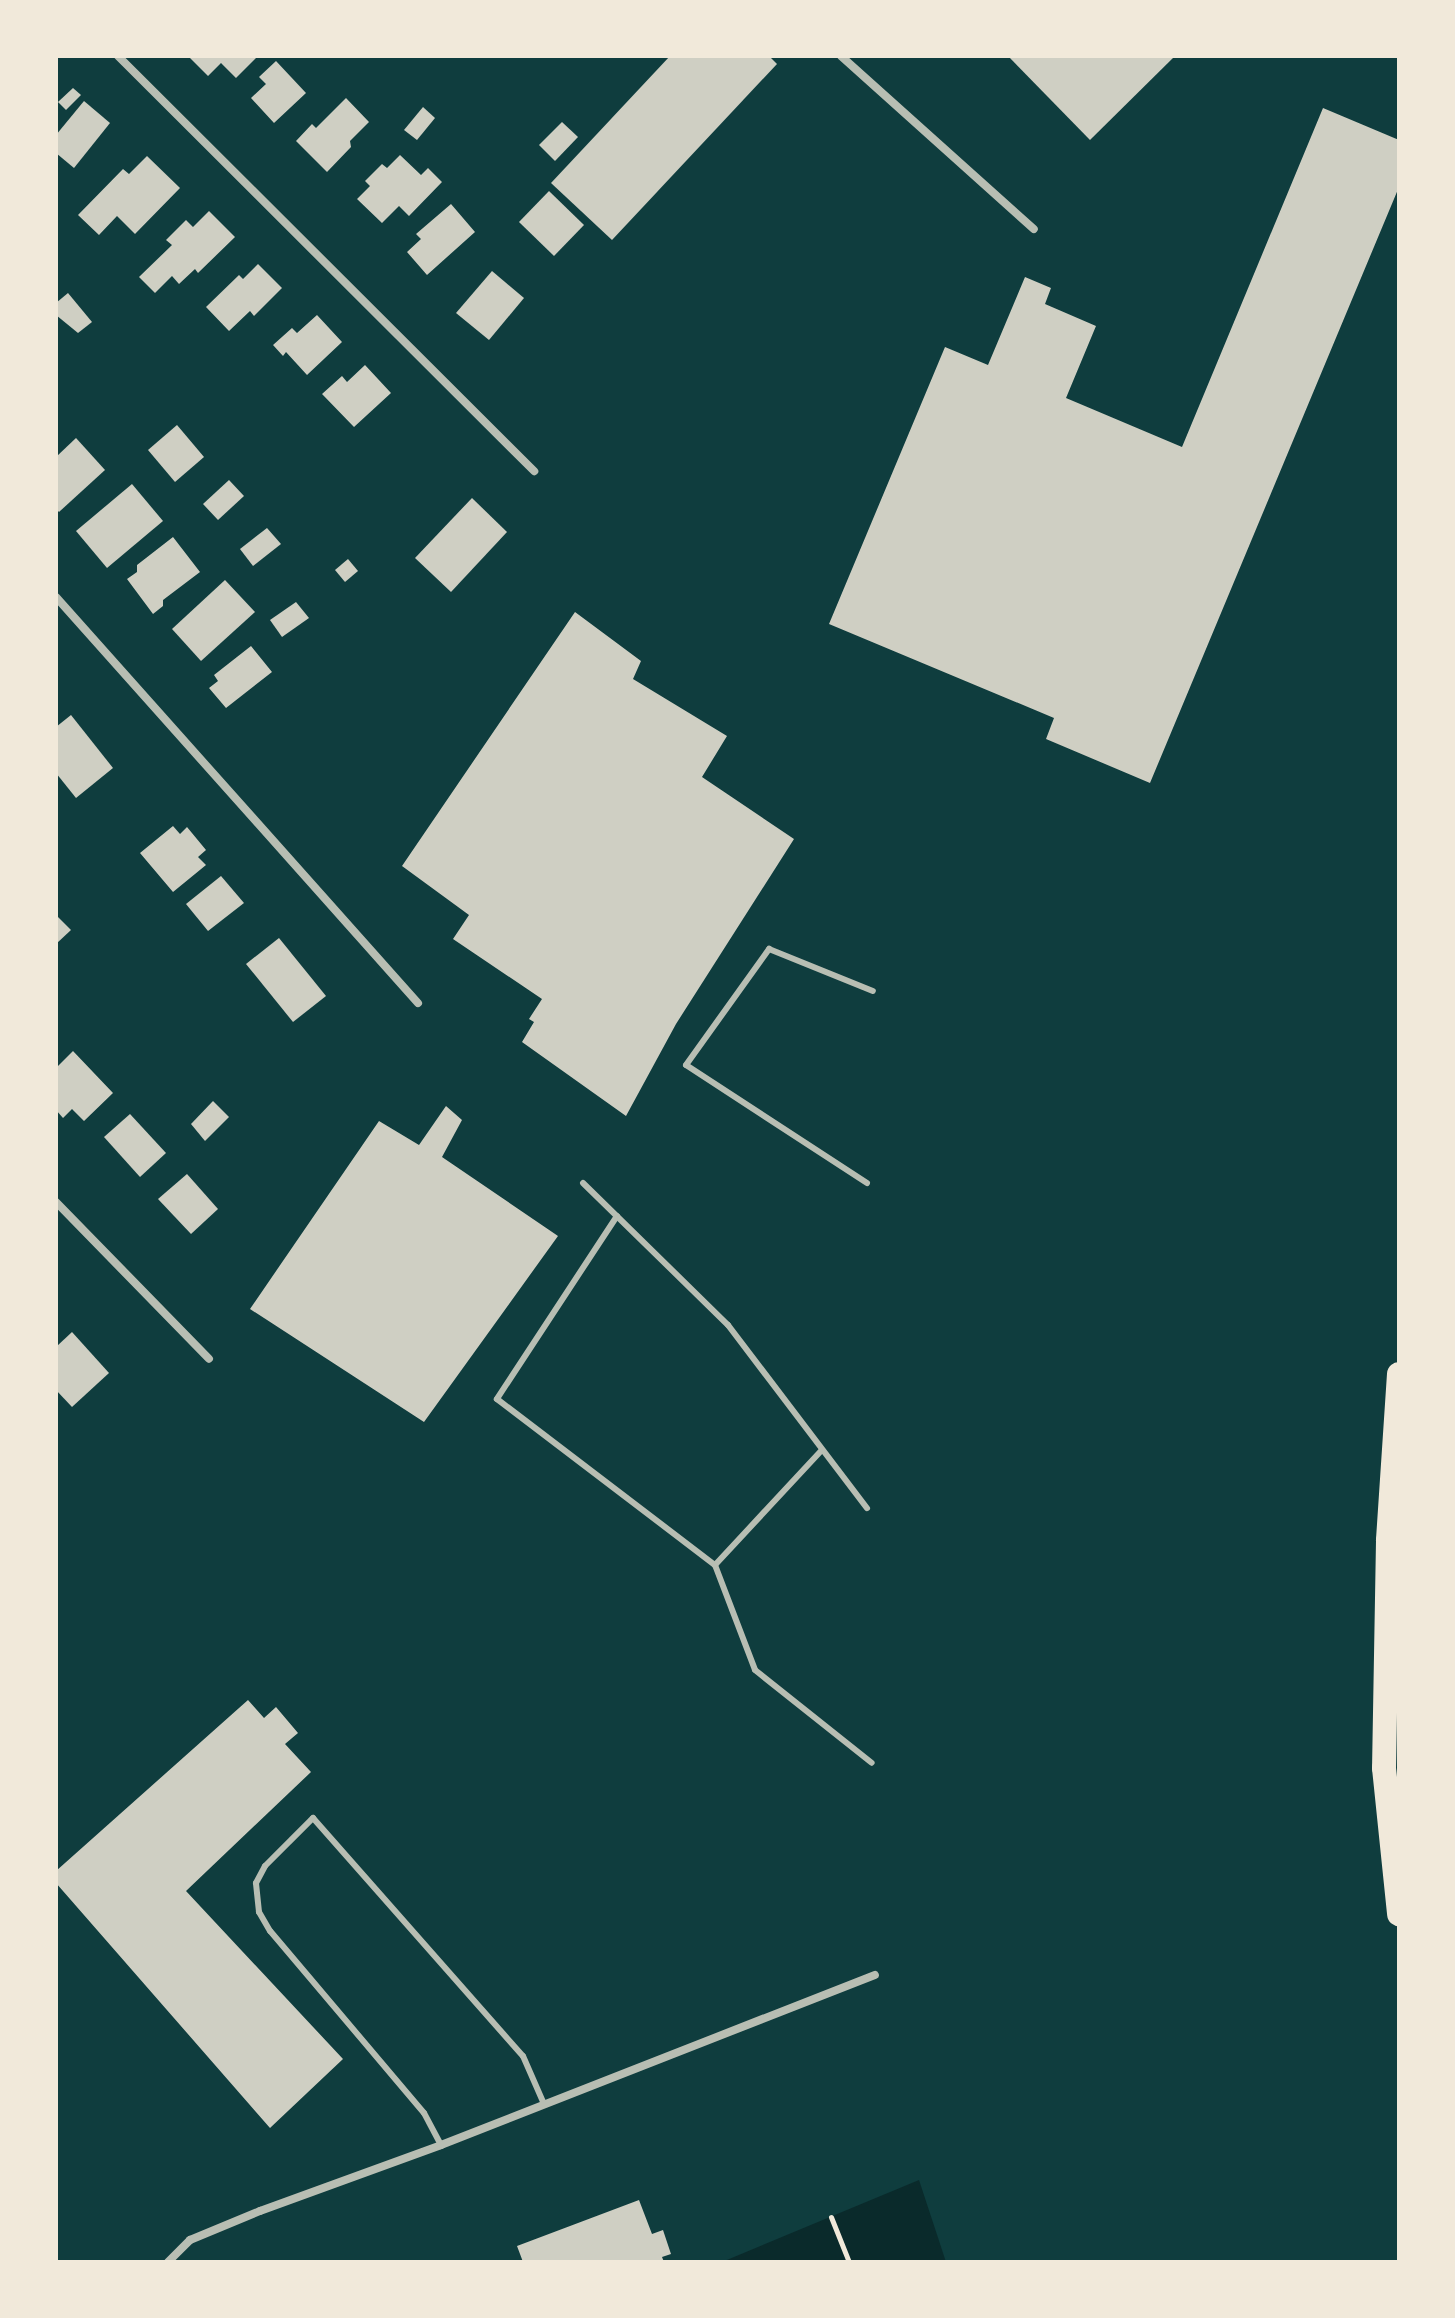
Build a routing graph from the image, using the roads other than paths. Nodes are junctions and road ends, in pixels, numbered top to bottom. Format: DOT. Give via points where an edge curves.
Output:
graph roads {
  1 [pos="118,56"];
  2 [pos="841,56"];
  3 [pos="1034,229"];
  4 [pos="534,471"];
  5 [pos="56,597"];
  6 [pos="873,991"];
  7 [pos="418,1003"];
  8 [pos="583,1183"];
  9 [pos="867,1183"];
  10 [pos="56,1202"];
  11 [pos="617,1216"];
  12 [pos="209,1359"];
  13 [pos="1399,1374"];
  14 [pos="822,1450"];
  15 [pos="867,1508"];
  16 [pos="715,1565"];
  17 [pos="872,1763"];
  18 [pos="1399,1914"];
  19 [pos="875,1975"];
  20 [pos="544,2104"];
  21 [pos="441,2145"];
  22 [pos="168,2262"];
  1 -- 4 [label="street"];
  2 -- 3 [label="street"];
  5 -- 7 [label="street"];
  6 -- 9 [label="lane" via="769,949 686,1065"];
  8 -- 11 [label="lane"];
  10 -- 12 [label="street"];
  11 -- 14 [label="lane" via="728,1325"];
  11 -- 16 [label="lane" via="497,1399"];
  13 -- 18 [label="highway" via="1388,1541 1384,1768"];
  14 -- 15 [label="lane"];
  14 -- 16 [label="lane"];
  16 -- 17 [label="lane" via="755,1670"];
  19 -- 20 [label="street"];
  20 -- 21 [label="street"];
  20 -- 21 [label="lane" via="523,2056 313,1818 260,1874 259,1912 424,2113"];
  21 -- 22 [label="street" via="190,2240"];
}
